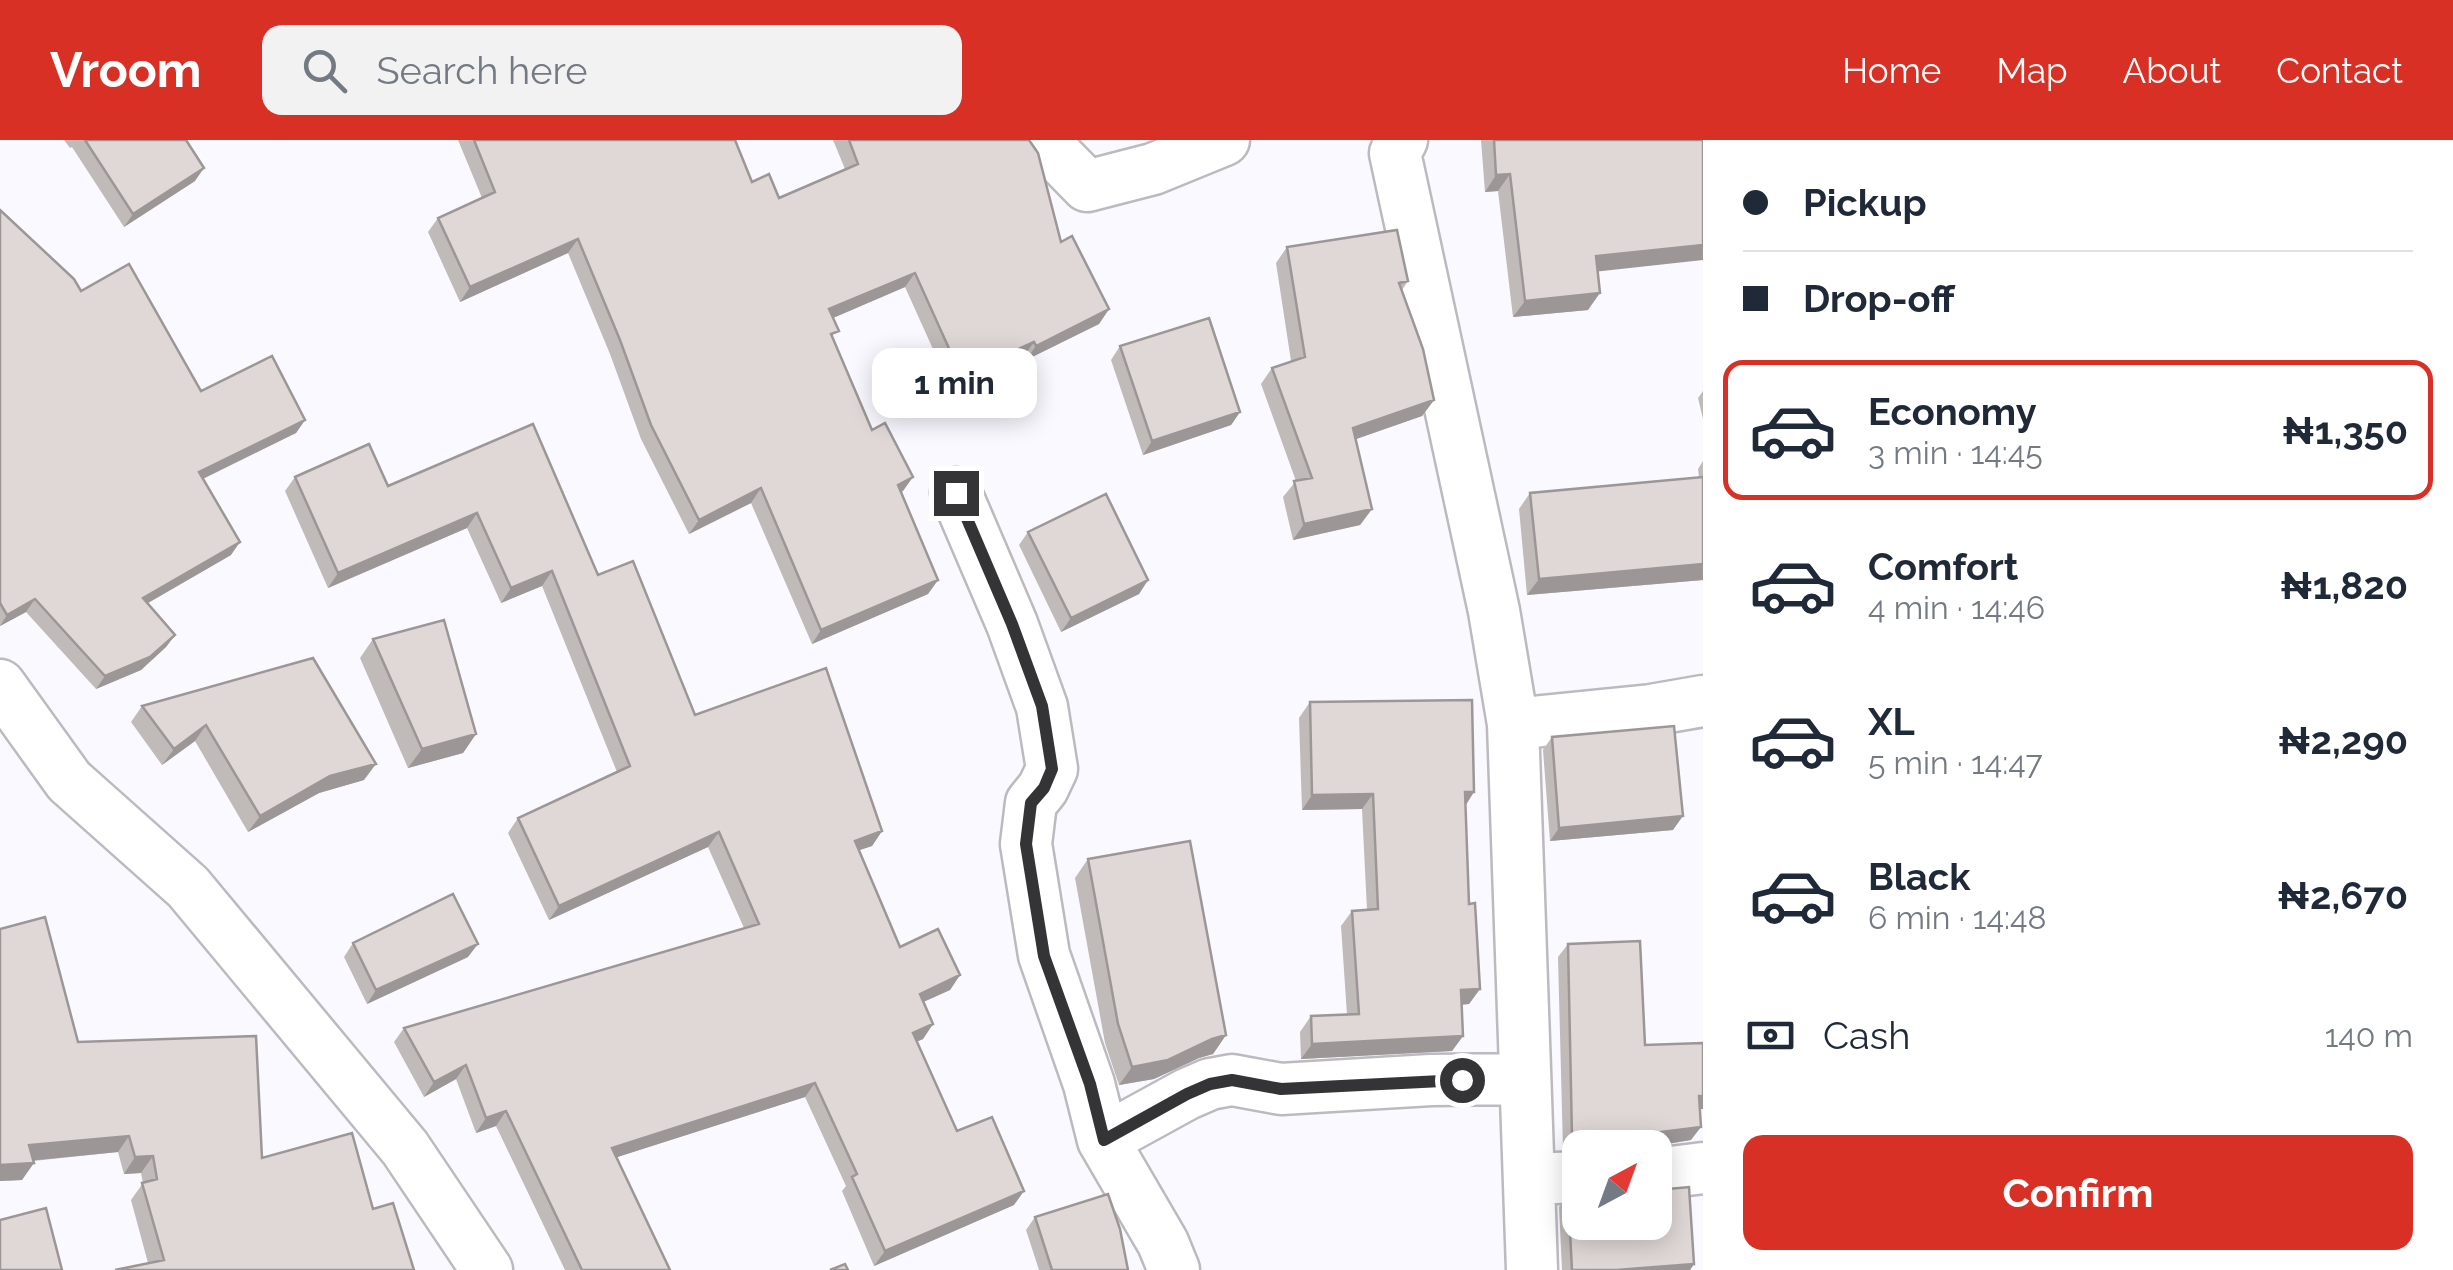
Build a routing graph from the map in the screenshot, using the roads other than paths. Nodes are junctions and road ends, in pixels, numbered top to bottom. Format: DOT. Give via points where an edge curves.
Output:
graph roads {
  1 [pos="1042,140"];
  2 [pos="1224,140"];
  3 [pos="1402,140"];
  4 [pos="956,493"];
  5 [pos="0,685"];
  6 [pos="1703,701"];
  7 [pos="1513,724"];
  8 [pos="1525,1079"];
  9 [pos="1104,1140"];
  10 [pos="1703,1168"];
  11 [pos="1672,1172"];
  12 [pos="1562,1178"];
  13 [pos="1531,1179"];
  14 [pos="487,1270"];
  15 [pos="1174,1270"];
  16 [pos="1532,1270"];
  1 -- 2 [label="street" via="1087,186"];
  3 -- 7 [label="street" via="1395,153"];
  4 -- 9 [label="street" via="1042,706 1052,769 1031,803 1026,844 1044,956"];
  5 -- 14 [label="street" via="69,781 188,887 367,1102"];
  6 -- 7 [label="street"];
  7 -- 8 [label="street"];
  8 -- 9 [label="street" via="1281,1089 1232,1080 1187,1094"];
  8 -- 13 [label="street"];
  9 -- 15 [label="street"];
  10 -- 11 [label="street"];
  12 -- 13 [label="street"];
  13 -- 16 [label="street"];
}
